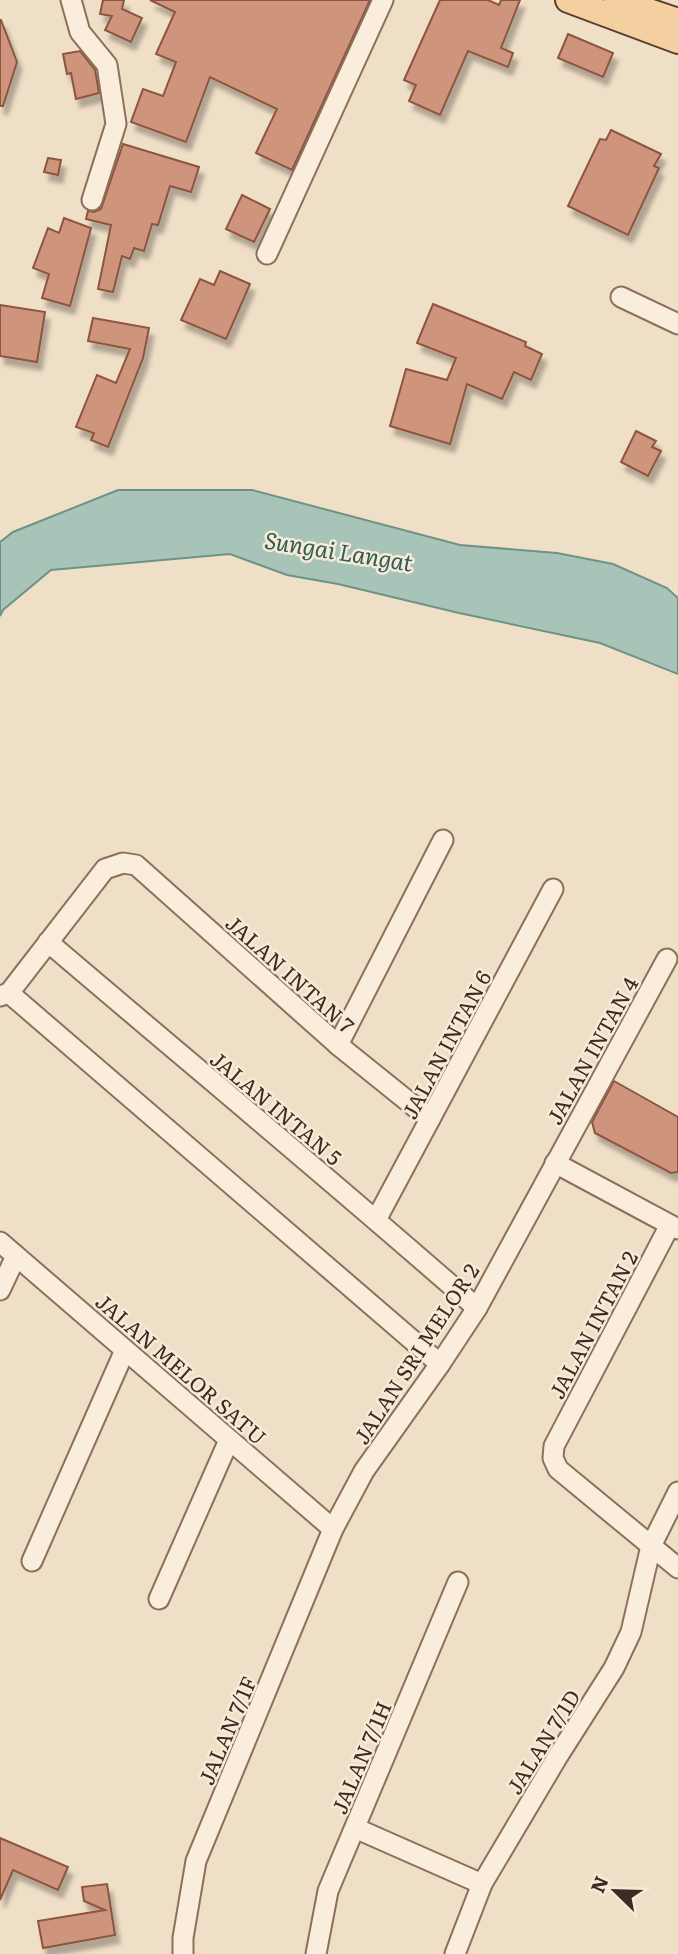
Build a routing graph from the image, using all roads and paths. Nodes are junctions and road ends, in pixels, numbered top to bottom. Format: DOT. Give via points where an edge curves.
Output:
graph roads {
  1 [pos="72,0"];
  2 [pos="383,0"];
  3 [pos="568,0"];
  4 [pos="616,0"];
  5 [pos="678,21"];
  6 [pos="678,41"];
  7 [pos="92,200"];
  8 [pos="267,254"];
  9 [pos="621,297"];
  10 [pos="678,324"];
  11 [pos="443,840"];
  12 [pos="553,889"];
  13 [pos="48,942"];
  14 [pos="667,959"];
  15 [pos="4,994"];
  16 [pos="338,1045"];
  17 [pos="430,1119"];
  18 [pos="555,1163"];
  19 [pos="376,1220"];
  20 [pos="674,1227"];
  21 [pos="0,1242"];
  22 [pos="16,1256"];
  23 [pos="0,1290"];
  24 [pos="477,1308"];
  25 [pos="125,1350"];
  26 [pos="440,1364"];
  27 [pos="229,1440"];
  28 [pos="678,1492"];
  29 [pos="333,1529"];
  30 [pos="651,1546"];
  31 [pos="32,1561"];
  32 [pos="678,1567"];
  33 [pos="458,1583"];
  34 [pos="159,1599"];
  35 [pos="355,1828"];
  36 [pos="482,1884"];
  37 [pos="183,1954"];
  38 [pos="316,1954"];
  39 [pos="454,1954"];
  1 -- 7 [label="street" via="80,32 107,65 116,124"];
  2 -- 8 [label="street"];
  3 -- 6 [label="main road"];
  4 -- 5 [label="main road"];
  9 -- 10 [label="street"];
  11 -- 16 [label="street"];
  12 -- 17 [label="street, JALAN INTAN 6"];
  13 -- 15 [label="street"];
  13 -- 16 [label="street, JALAN INTAN 7" via="105,869 123,863 136,865"];
  13 -- 19 [label="street, JALAN INTAN 5"];
  14 -- 18 [label="street, JALAN INTAN 4"];
  15 -- 26 [label="street"];
  16 -- 17 [label="street, JALAN INTAN 7"];
  17 -- 19 [label="street, JALAN INTAN 6"];
  18 -- 20 [label="street"];
  18 -- 24 [label="street, JALAN SRI MELOR 2"];
  19 -- 24 [label="street, JALAN INTAN 5"];
  20 -- 30 [label="street, JALAN INTAN 2" via="554,1446 558,1469"];
  21 -- 22 [label="street, JALAN MELOR SATU"];
  22 -- 23 [label="street"];
  22 -- 25 [label="street, JALAN MELOR SATU"];
  24 -- 26 [label="street, JALAN SRI MELOR 2"];
  25 -- 27 [label="street, JALAN MELOR SATU"];
  25 -- 31 [label="street"];
  26 -- 29 [label="street, JALAN SRI MELOR 2" via="364,1471"];
  27 -- 29 [label="street, JALAN MELOR SATU"];
  27 -- 34 [label="street"];
  28 -- 30 [label="street, JALAN 7/1D"];
  29 -- 37 [label="street, JALAN 7/1F" via="196,1861"];
  30 -- 32 [label="street"];
  30 -- 36 [label="street, JALAN 7/1D" via="631,1632 614,1668"];
  33 -- 35 [label="street, JALAN 7/1H"];
  35 -- 36 [label="street"];
  35 -- 38 [label="street, JALAN 7/1H" via="328,1891"];
  36 -- 39 [label="street, JALAN 7/1D"];
}
